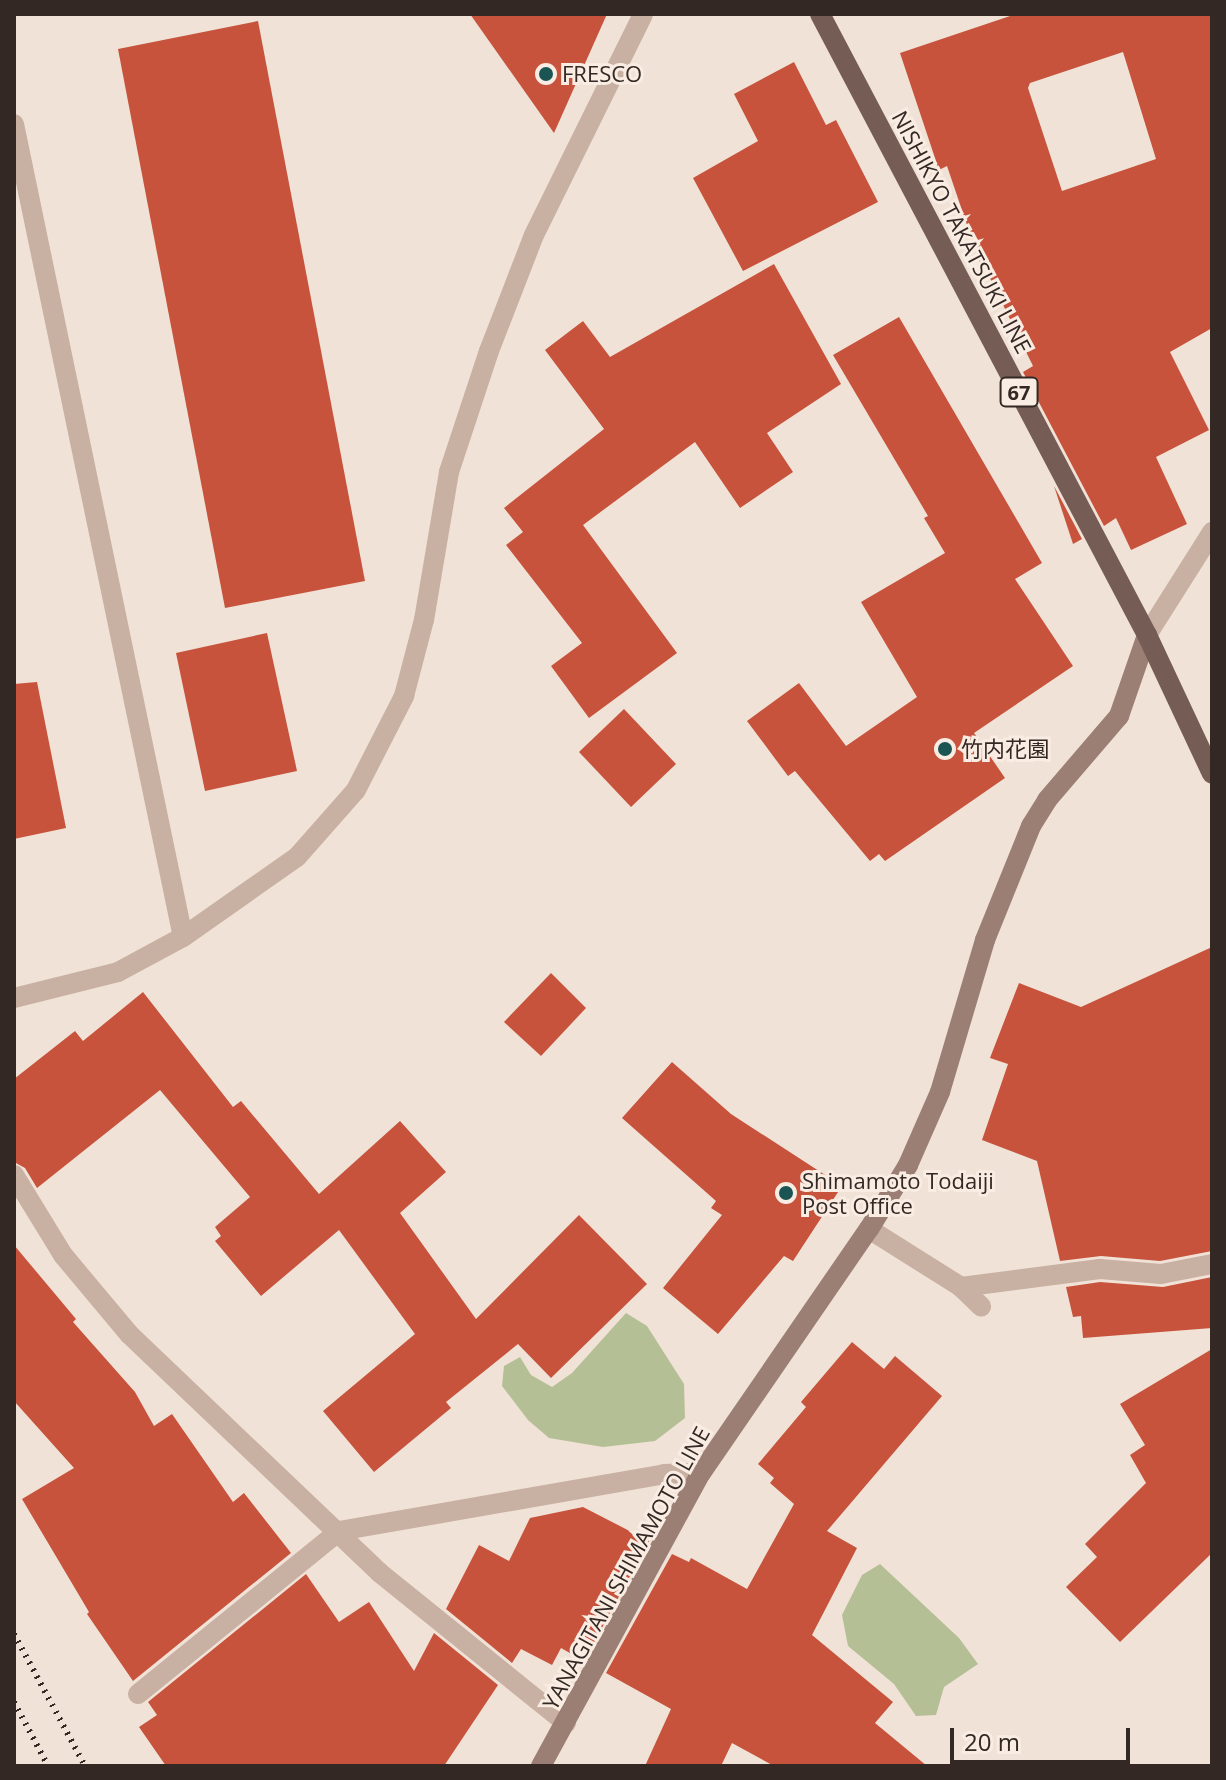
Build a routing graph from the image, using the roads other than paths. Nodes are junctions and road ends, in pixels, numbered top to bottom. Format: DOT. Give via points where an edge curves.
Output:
graph roads {
  1 [pos="643,14"];
  2 [pos="820,14"];
  3 [pos="14,124"];
  4 [pos="1212,532"];
  5 [pos="1147,635"];
  6 [pos="1212,774"];
  7 [pos="183,937"];
  8 [pos="14,998"];
  9 [pos="14,1175"];
  10 [pos="869,1229"];
  11 [pos="1212,1264"];
  12 [pos="961,1287"];
  13 [pos="981,1306"];
  14 [pos="701,1473"];
  15 [pos="339,1531"];
  16 [pos="138,1694"];
  17 [pos="566,1723"];
  18 [pos="541,1766"];
  1 -- 7 [label="street" via="534,235 489,351 449,472 424,620 404,696 356,790 297,857"];
  2 -- 5 [label="main road, NISHIKYO TAKATSUKI LINE / 67"];
  3 -- 7 [label="street"];
  4 -- 5 [label="street"];
  5 -- 6 [label="main road, NISHIKYO TAKATSUKI LINE / 67"];
  5 -- 10 [label="main road, YANAGITANI SHIMAMOTO LINE" via="1119,716 1031,826 985,940 940,1092 908,1165"];
  7 -- 8 [label="street" via="118,972"];
  9 -- 15 [label="street" via="63,1255 129,1334"];
  10 -- 12 [label="street"];
  10 -- 14 [label="main road, YANAGITANI SHIMAMOTO LINE"];
  11 -- 12 [label="street" via="1161,1274 1100,1269"];
  12 -- 13 [label="street"];
  14 -- 15 [label="street" via="664,1474"];
  14 -- 17 [label="main road, YANAGITANI SHIMAMOTO LINE"];
  15 -- 16 [label="street"];
  15 -- 17 [label="street" via="380,1573"];
  17 -- 18 [label="main road, YANAGITANI SHIMAMOTO LINE"];
}
